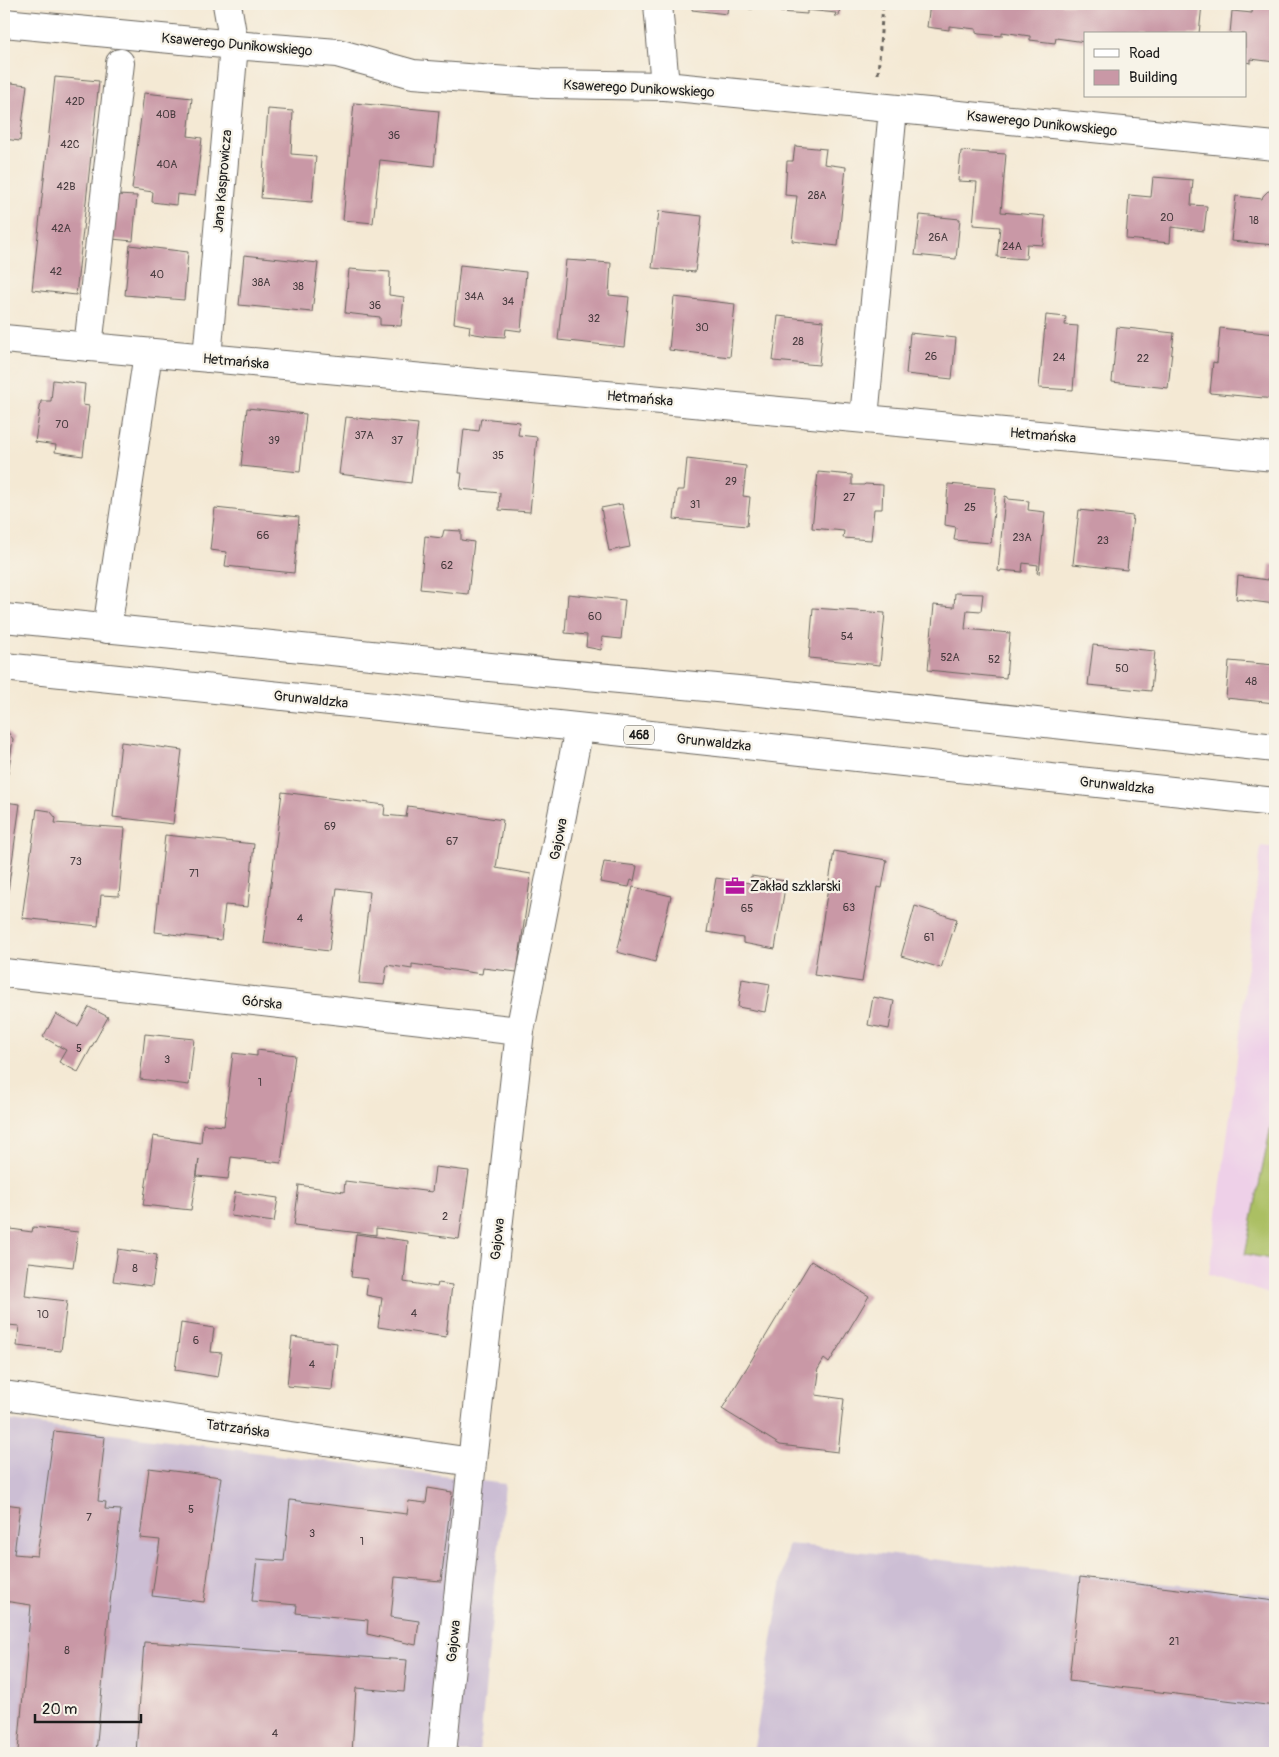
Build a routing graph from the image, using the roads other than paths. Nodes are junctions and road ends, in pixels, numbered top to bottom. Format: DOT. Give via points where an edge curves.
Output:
graph roads {
  1 [pos="227,4"];
  2 [pos="658,4"];
  3 [pos="4,23"];
  4 [pos="234,45"];
  5 [pos="120,63"];
  6 [pos="665,86"];
  7 [pos="885,108"];
  8 [pos="1275,146"];
  9 [pos="4,339"];
  10 [pos="88,347"];
  11 [pos="148,353"];
  12 [pos="207,358"];
  13 [pos="864,418"];
  14 [pos="1275,457"];
  15 [pos="4,618"];
  16 [pos="107,629"];
  17 [pos="4,667"];
  18 [pos="579,728"];
  19 [pos="1275,748"];
  20 [pos="1275,802"];
  21 [pos="4,973"];
  22 [pos="520,1031"];
  23 [pos="4,1395"];
  24 [pos="472,1462"];
  25 [pos="442,1753"];
  1 -- 4 [label="street, Jana Kasprowicza"];
  2 -- 6 [label="street"];
  3 -- 4 [label="street, Ksawerego Dunikowskiego"];
  4 -- 6 [label="street, Ksawerego Dunikowskiego" via="336,53 413,74 548,84"];
  4 -- 12 [label="street, Jana Kasprowicza"];
  5 -- 10 [label="street"];
  6 -- 7 [label="street, Ksawerego Dunikowskiego"];
  7 -- 8 [label="street, Ksawerego Dunikowskiego"];
  7 -- 13 [label="street"];
  9 -- 10 [label="street, Hetmańska"];
  10 -- 11 [label="street, Hetmańska"];
  11 -- 12 [label="street, Hetmańska"];
  11 -- 16 [label="street"];
  12 -- 13 [label="street, Hetmańska"];
  13 -- 14 [label="street, Hetmańska"];
  15 -- 16 [label="street"];
  16 -- 19 [label="street" via="760,692"];
  17 -- 18 [label="street, Grunwaldzka / 468"];
  18 -- 20 [label="street, Grunwaldzka / 468"];
  18 -- 22 [label="street, Gajowa"];
  21 -- 22 [label="street, Górska"];
  22 -- 24 [label="street, Gajowa"];
  23 -- 24 [label="street, Tatrzańska"];
  24 -- 25 [label="street, Gajowa"];
}
